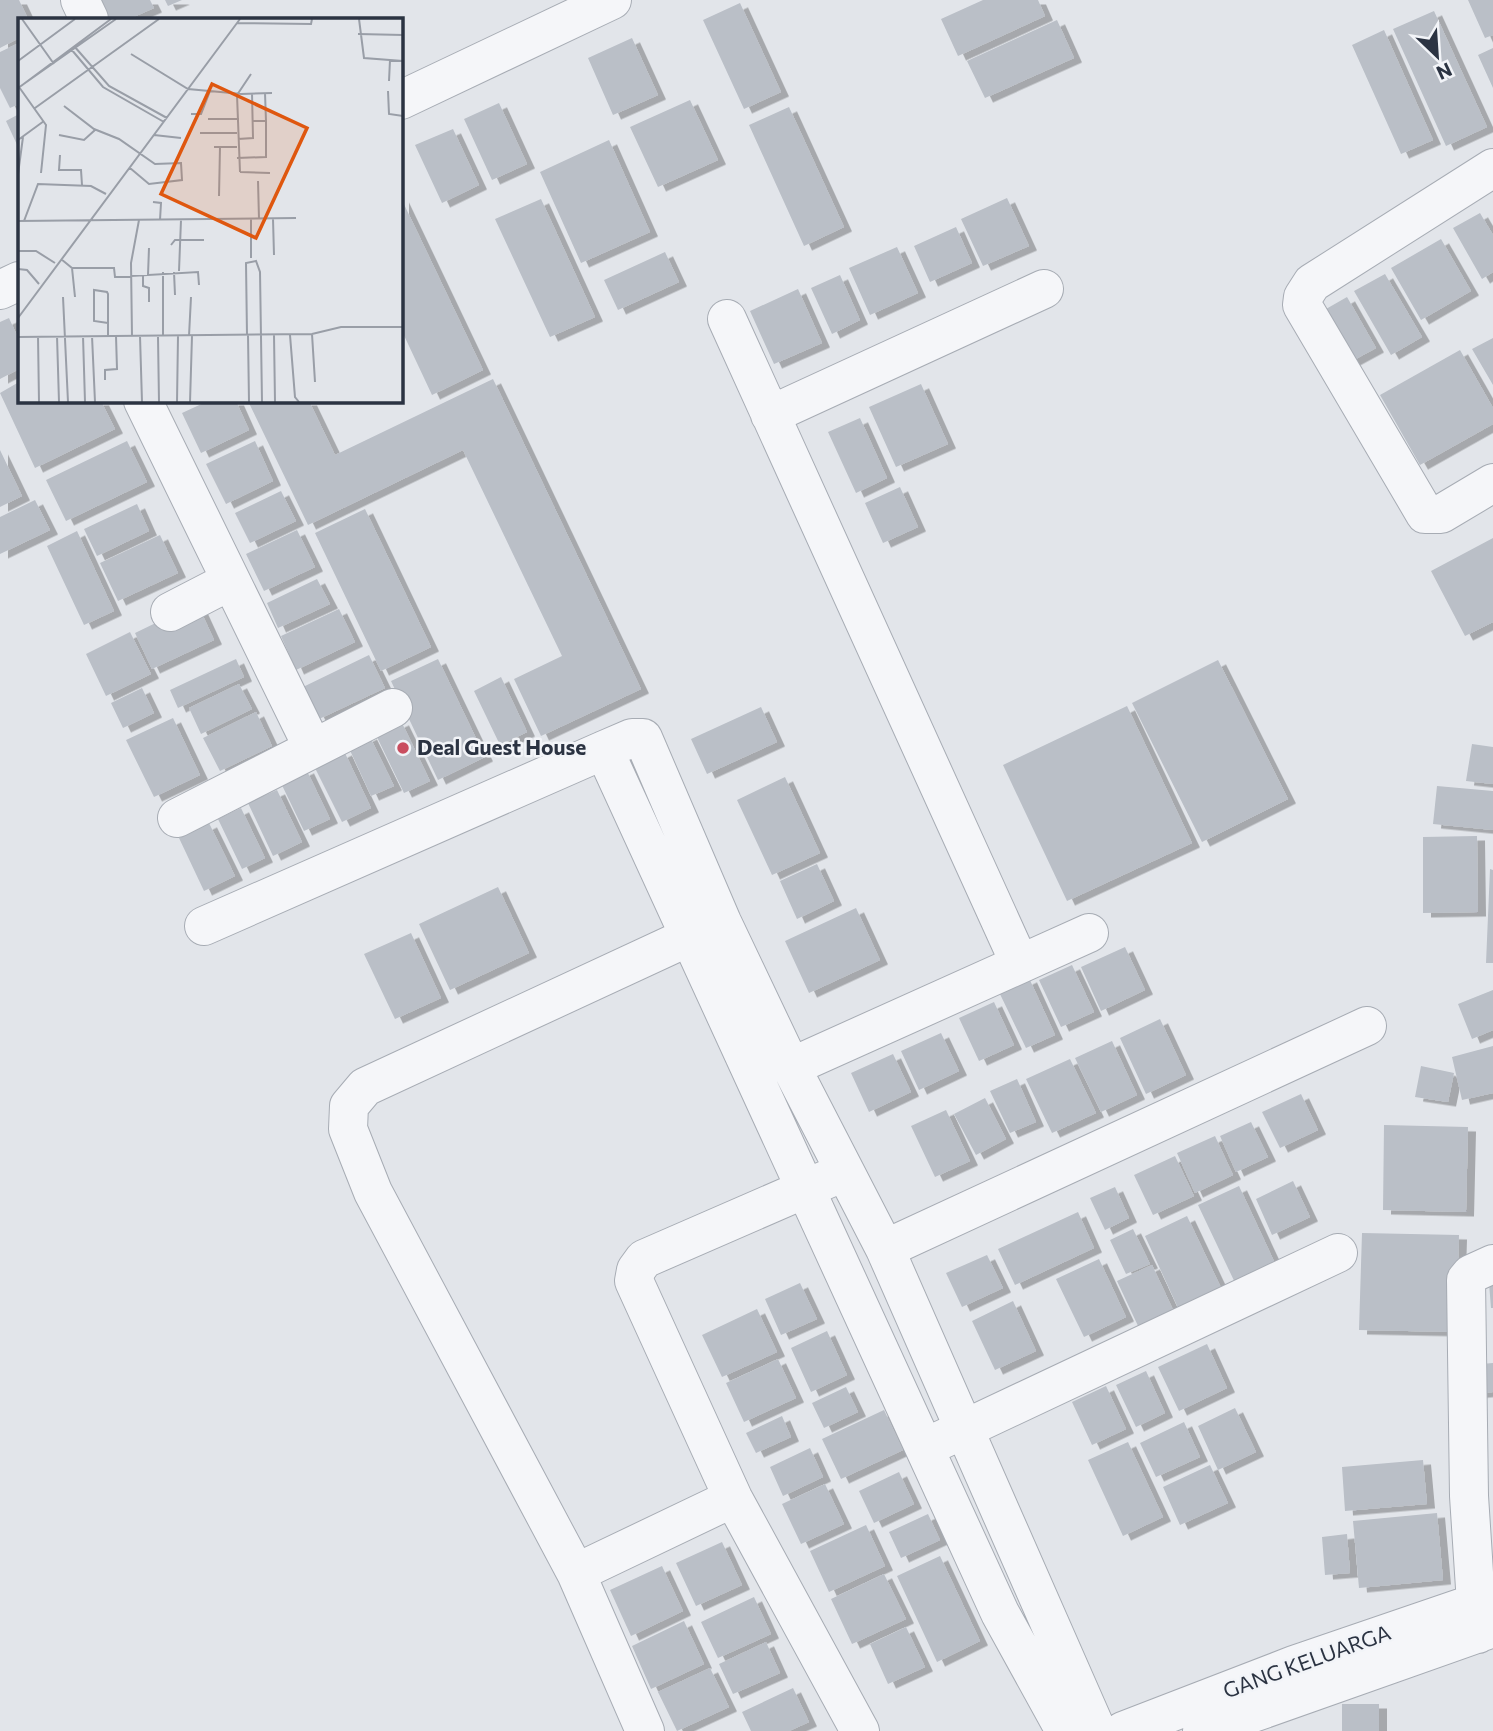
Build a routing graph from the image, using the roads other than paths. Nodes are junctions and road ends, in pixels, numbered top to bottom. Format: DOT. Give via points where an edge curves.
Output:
graph roads {
  1 [pos="80,0"];
  2 [pos="612,0"];
  3 [pos="89,18"];
  4 [pos="402,100"];
  5 [pos="1493,168"];
  6 [pos="18,281"];
  7 [pos="1044,289"];
  8 [pos="0,290"];
  9 [pos="727,319"];
  10 [pos="144,402"];
  11 [pos="770,415"];
  12 [pos="1493,483"];
  13 [pos="230,581"];
  14 [pos="170,612"];
  15 [pos="393,708"];
  16 [pos="313,748"];
  17 [pos="177,818"];
  18 [pos="204,926"];
  19 [pos="705,929"];
  20 [pos="1089,933"];
  21 [pos="1019,962"];
  22 [pos="1367,1026"];
  23 [pos="791,1067"];
  24 [pos="845,1172"];
  25 [pos="806,1187"];
  26 [pos="885,1250"];
  27 [pos="1338,1253"];
  28 [pos="1493,1264"];
  29 [pos="962,1429"];
  30 [pos="925,1448"];
  31 [pos="733,1498"];
  32 [pos="576,1573"];
  33 [pos="1485,1616"];
  34 [pos="645,1731"];
  35 [pos="860,1731"];
  36 [pos="1065,1731"];
  37 [pos="1097,1731"];
  38 [pos="1123,1731"];
  39 [pos="1202,1731"];
  1 -- 3 [label="street"];
  2 -- 4 [label="street"];
  5 -- 12 [label="street" via="1312,284 1302,305 1425,514 1441,514"];
  6 -- 8 [label="street"];
  7 -- 11 [label="street"];
  9 -- 11 [label="street"];
  10 -- 13 [label="street"];
  11 -- 21 [label="street"];
  13 -- 14 [label="street"];
  13 -- 16 [label="street"];
  15 -- 16 [label="street"];
  16 -- 17 [label="street"];
  18 -- 19 [label="street" via="604,750"];
  19 -- 23 [label="street"];
  19 -- 25 [label="street"];
  19 -- 32 [label="street" via="365,1087 349,1106 348,1129 373,1192"];
  20 -- 21 [label="street"];
  21 -- 23 [label="street"];
  22 -- 26 [label="street"];
  23 -- 24 [label="street"];
  24 -- 25 [label="street"];
  24 -- 26 [label="street"];
  25 -- 30 [label="street"];
  25 -- 31 [label="street" via="644,1259 634,1275"];
  26 -- 29 [label="street"];
  27 -- 29 [label="street"];
  28 -- 33 [label="street" via="1466,1280 1469,1496"];
  29 -- 30 [label="street"];
  29 -- 37 [label="street"];
  30 -- 36 [label="street" via="1000,1613"];
  31 -- 32 [label="street"];
  31 -- 35 [label="street"];
  32 -- 34 [label="street"];
  33 -- 38 [label="street, GANG KELUARGA" via="1294,1665"];
  33 -- 39 [label="street, GANG KELUARGA"];
}
